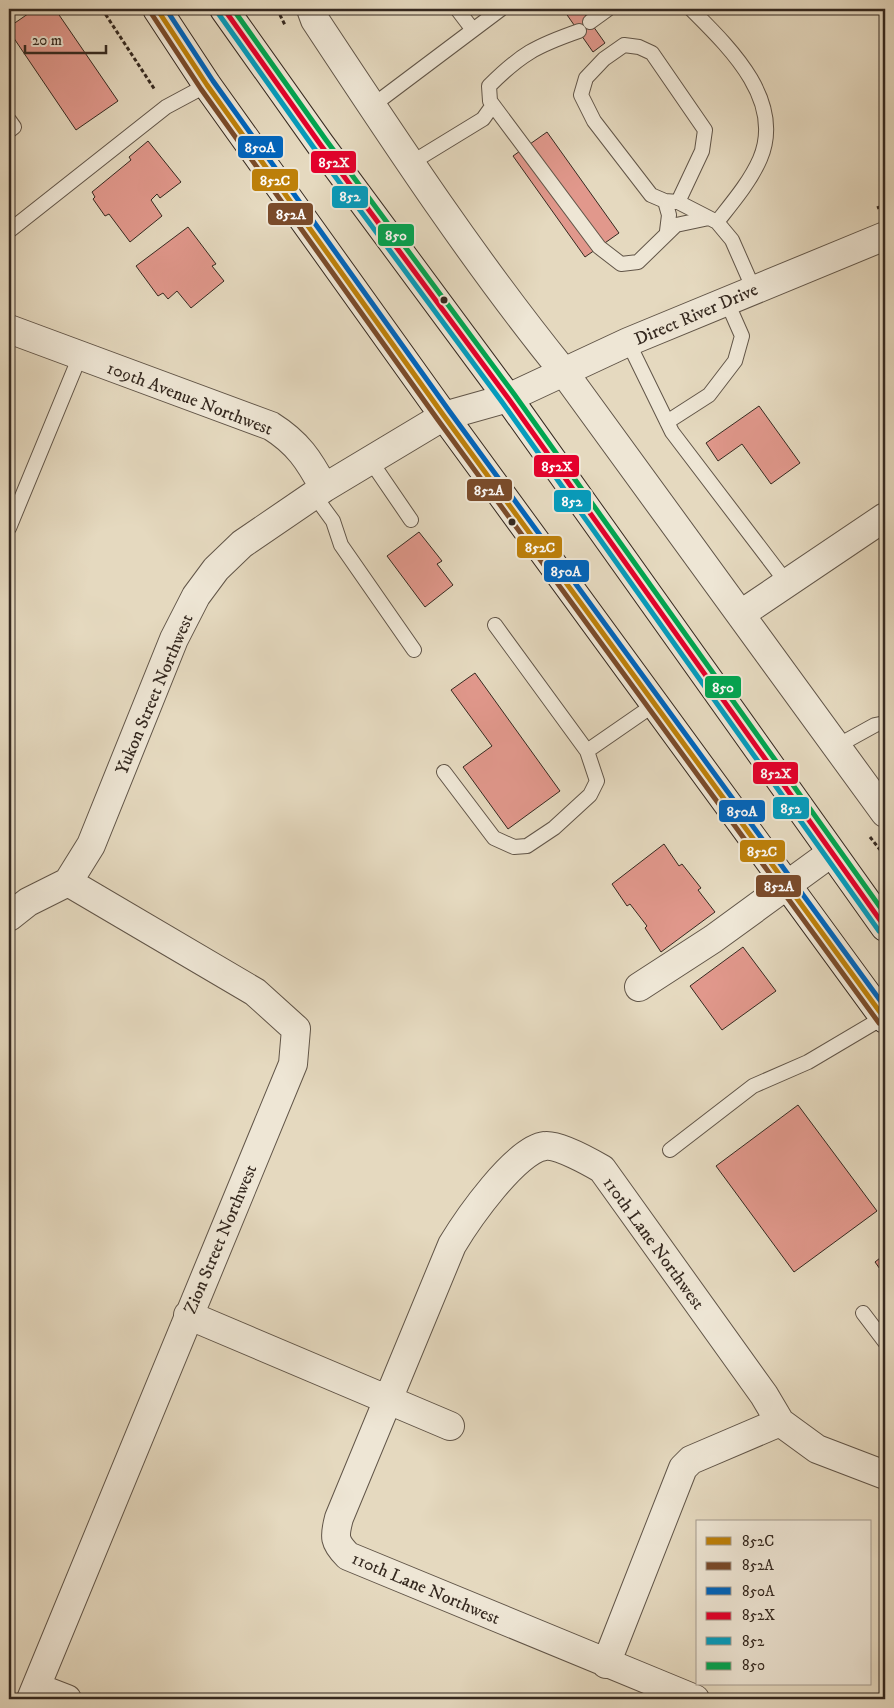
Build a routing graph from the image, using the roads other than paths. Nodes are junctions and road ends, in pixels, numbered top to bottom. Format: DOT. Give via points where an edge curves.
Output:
graph roads {
  1 [pos="157,9"];
  2 [pos="224,9"];
  3 [pos="311,9"];
  4 [pos="457,9"];
  5 [pos="501,9"];
  6 [pos="608,9"];
  7 [pos="691,9"];
  8 [pos="590,22"];
  9 [pos="473,30"];
  10 [pos="578,31"];
  11 [pos="207,85"];
  12 [pos="493,105"];
  13 [pos="372,106"];
  14 [pos="9,120"];
  15 [pos="9,131"];
  16 [pos="411,163"];
  17 [pos="672,201"];
  18 [pos="713,220"];
  19 [pos="9,231"];
  20 [pos="667,231"];
  21 [pos="885,236"];
  22 [pos="754,290"];
  23 [pos="727,302"];
  24 [pos="9,329"];
  25 [pos="628,342"];
  26 [pos="80,356"];
  27 [pos="563,371"];
  28 [pos="508,398"];
  29 [pos="444,416"];
  30 [pos="667,422"];
  31 [pos="370,460"];
  32 [pos="319,491"];
  33 [pos="885,517"];
  34 [pos="411,520"];
  35 [pos="9,528"];
  36 [pos="787,583"];
  37 [pos="741,614"];
  38 [pos="494,625"];
  39 [pos="414,650"];
  40 [pos="655,704"];
  41 [pos="885,723"];
  42 [pos="837,746"];
  43 [pos="586,751"];
  44 [pos="444,772"];
  45 [pos="885,813"];
  46 [pos="831,853"];
  47 [pos="68,882"];
  48 [pos="787,885"];
  49 [pos="9,917"];
  50 [pos="885,927"];
  51 [pos="639,987"];
  52 [pos="884,1018"];
  53 [pos="670,1150"];
  54 [pos="863,1313"];
  55 [pos="188,1315"];
  56 [pos="885,1342"];
  57 [pos="388,1400"];
  58 [pos="780,1422"];
  59 [pos="450,1426"];
  60 [pos="885,1475"];
  61 [pos="606,1664"];
  62 [pos="33,1693"];
  63 [pos="67,1699"];
  64 [pos="695,1699"];
  1 -- 11 [label="street"];
  2 -- 28 [label="street"];
  3 -- 13 [label="street"];
  4 -- 9 [label="lane"];
  5 -- 9 [label="lane"];
  6 -- 8 [label="lane"];
  7 -- 18 [label="lane" via="718,36 758,90 768,124 760,158 739,193"];
  9 -- 13 [label="lane"];
  10 -- 12 [label="lane" via="540,44 511,64 489,86"];
  11 -- 19 [label="lane" via="166,107"];
  11 -- 29 [label="street"];
  12 -- 16 [label="lane" via="483,119"];
  12 -- 20 [label="lane" via="599,247 621,264 638,262"];
  13 -- 16 [label="street"];
  14 -- 15 [label="lane" via="14,127"];
  16 -- 27 [label="street"];
  17 -- 17 [label="lane" via="651,195 594,122 581,95 586,78 604,59 624,45 640,47 652,54 706,130 702,151"];
  17 -- 18 [label="lane"];
  17 -- 20 [label="lane"];
  18 -- 20 [label="lane" via="676,224"];
  18 -- 22 [label="lane" via="732,240"];
  21 -- 22 [label="street, Direct River Drive"];
  22 -- 23 [label="street, Direct River Drive"];
  23 -- 25 [label="street, Direct River Drive"];
  23 -- 30 [label="lane" via="742,336 735,361 709,395"];
  24 -- 26 [label="street, 109th Avenue Northwest"];
  25 -- 27 [label="street, Direct River Drive"];
  25 -- 30 [label="lane"];
  26 -- 32 [label="street, 109th Avenue Northwest" via="271,426 289,437 309,459"];
  26 -- 35 [label="lane"];
  27 -- 28 [label="street, Direct River Drive"];
  27 -- 37 [label="street"];
  28 -- 29 [label="street"];
  28 -- 46 [label="street"];
  29 -- 31 [label="street"];
  29 -- 40 [label="street"];
  30 -- 36 [label="lane"];
  31 -- 32 [label="street"];
  31 -- 34 [label="lane"];
  32 -- 39 [label="lane" via="341,545"];
  32 -- 47 [label="street, Yukon Street Northwest" via="242,544 216,568 196,596 174,639 91,845"];
  33 -- 36 [label="street"];
  36 -- 37 [label="street"];
  37 -- 42 [label="street"];
  38 -- 43 [label="lane"];
  40 -- 43 [label="lane"];
  40 -- 48 [label="street"];
  41 -- 42 [label="lane" via="875,725"];
  42 -- 45 [label="street"];
  43 -- 44 [label="lane" via="597,781 590,794 554,828 527,846 514,847 494,838"];
  46 -- 48 [label="street"];
  46 -- 50 [label="street"];
  47 -- 49 [label="street" via="28,902"];
  47 -- 55 [label="street, Zion Street Northwest" via="255,992 296,1029 293,1064"];
  48 -- 51 [label="street"];
  48 -- 52 [label="street"];
  52 -- 53 [label="lane" via="808,1062 753,1086"];
  54 -- 56 [label="lane"];
  55 -- 57 [label="street"];
  55 -- 62 [label="street, Zion Street Northwest"];
  57 -- 58 [label="street, 110th Lane Northwest" via="452,1245 465,1223 518,1159 533,1148 547,1145 602,1169"];
  57 -- 59 [label="street"];
  57 -- 61 [label="street, 110th Lane Northwest" via="339,1518 335,1534 338,1546 348,1556"];
  58 -- 60 [label="street, 110th Lane Northwest" via="817,1449"];
  58 -- 61 [label="street" via="690,1460 683,1468"];
  61 -- 64 [label="street, 110th Lane Northwest"];
  62 -- 63 [label="street"];
}
